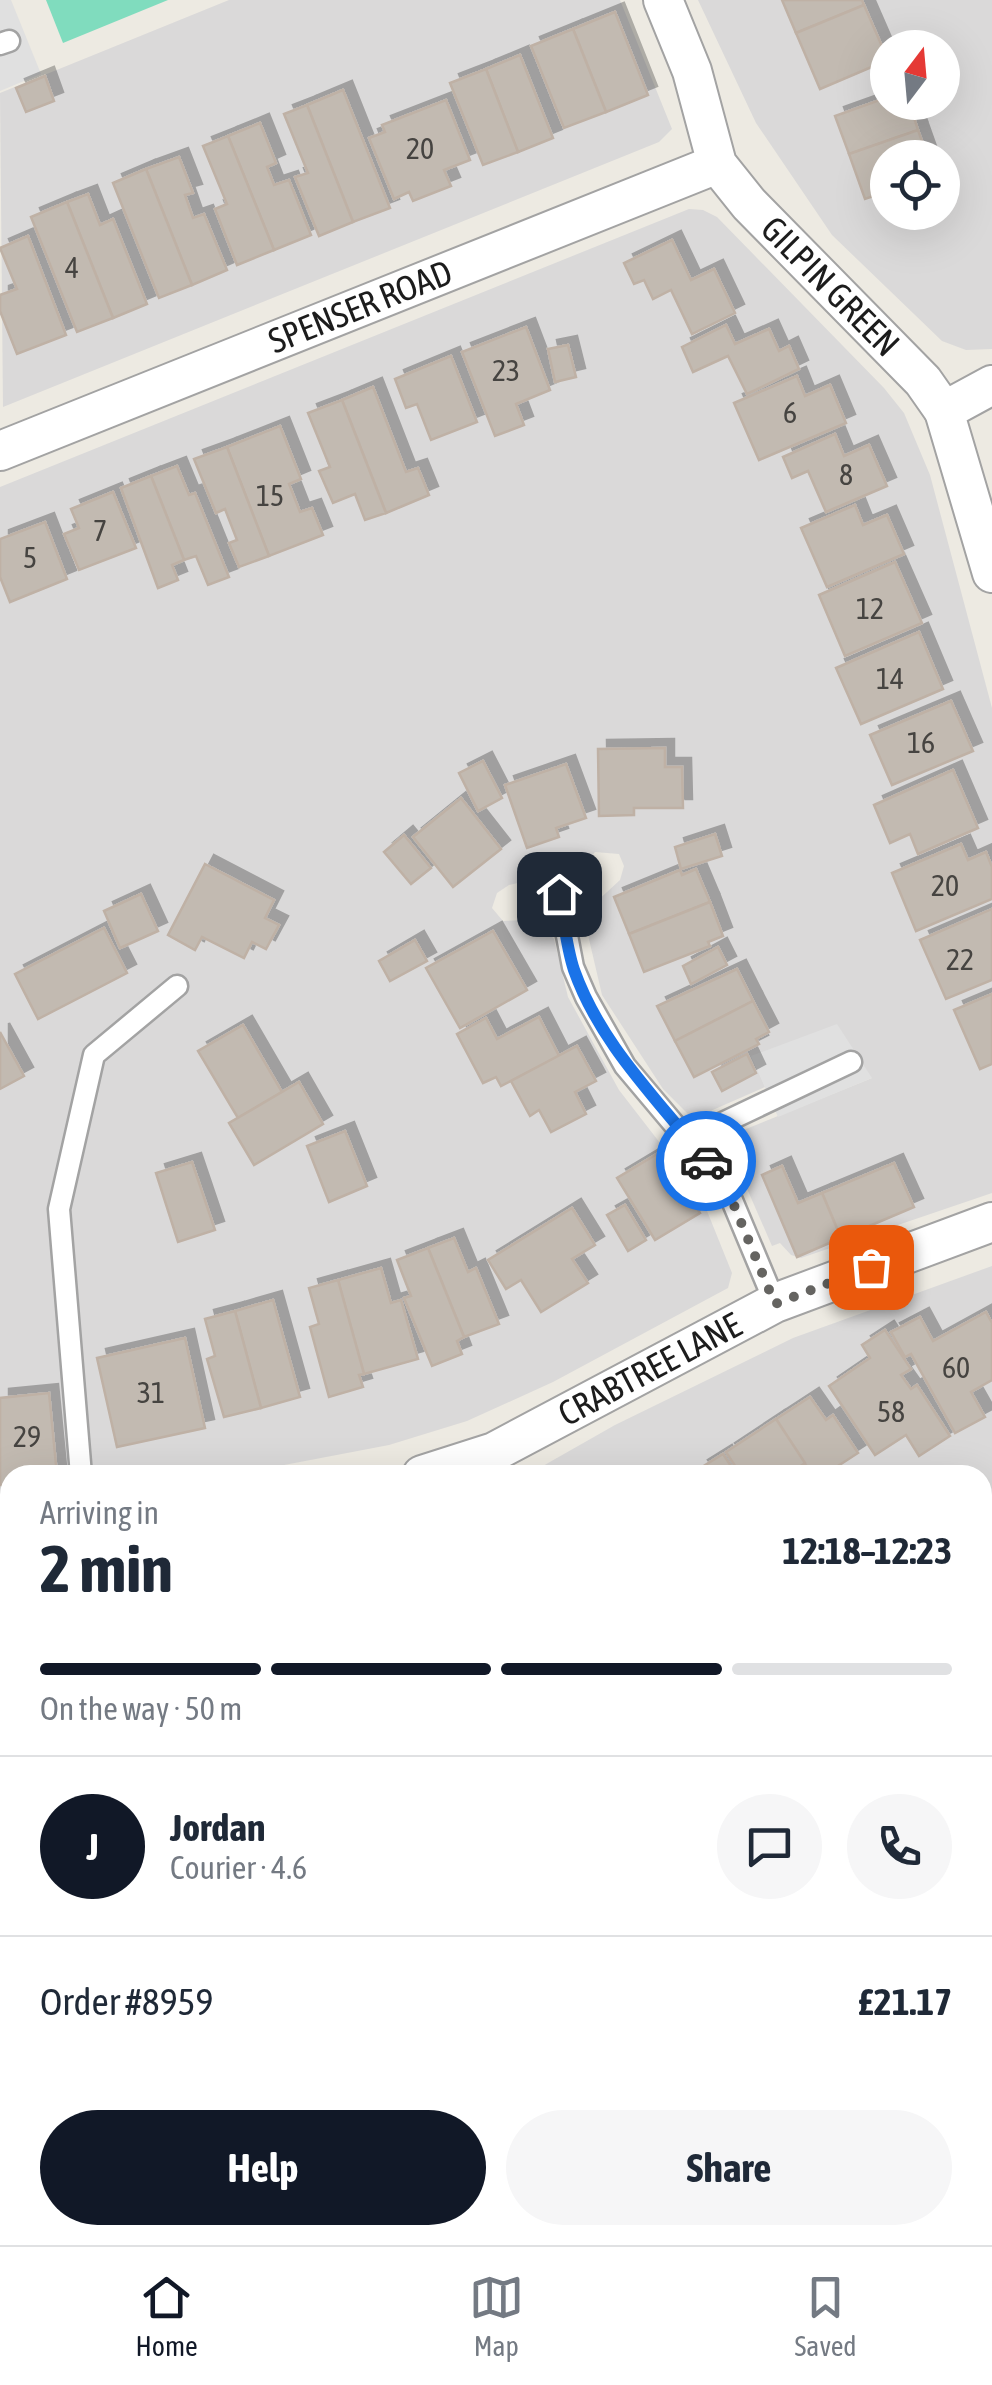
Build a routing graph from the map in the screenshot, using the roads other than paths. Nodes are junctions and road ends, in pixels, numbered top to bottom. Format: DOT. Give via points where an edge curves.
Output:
graph roads {
  1 [pos="663,0"];
  2 [pos="717,164"];
  3 [pos="992,385"];
  4 [pos="944,412"];
  5 [pos="1,446"];
  6 [pos="992,573"];
  7 [pos="559,894"];
  8 [pos="177,986"];
  9 [pos="851,1062"];
  10 [pos="689,1138"];
  11 [pos="992,1222"];
  12 [pos="775,1304"];
  13 [pos="80,1465"];
  14 [pos="453,1465"];
  1 -- 2 [label="street" via="692,71"];
  2 -- 4 [label="street, GILPIN GREEN" via="913,370"];
  2 -- 5 [label="street, SPENSER ROAD"];
  3 -- 4 [label="street"];
  4 -- 6 [label="street, GILPIN GREEN"];
  7 -- 10 [label="lane" via="586,997 625,1066"];
  8 -- 13 [label="lane" via="94,1056 59,1209"];
  9 -- 10 [label="lane"];
  10 -- 12 [label="lane" via="726,1186"];
  11 -- 12 [label="street, CRABTREE LANE"];
  12 -- 14 [label="street, CRABTREE LANE" via="494,1452"];
}
